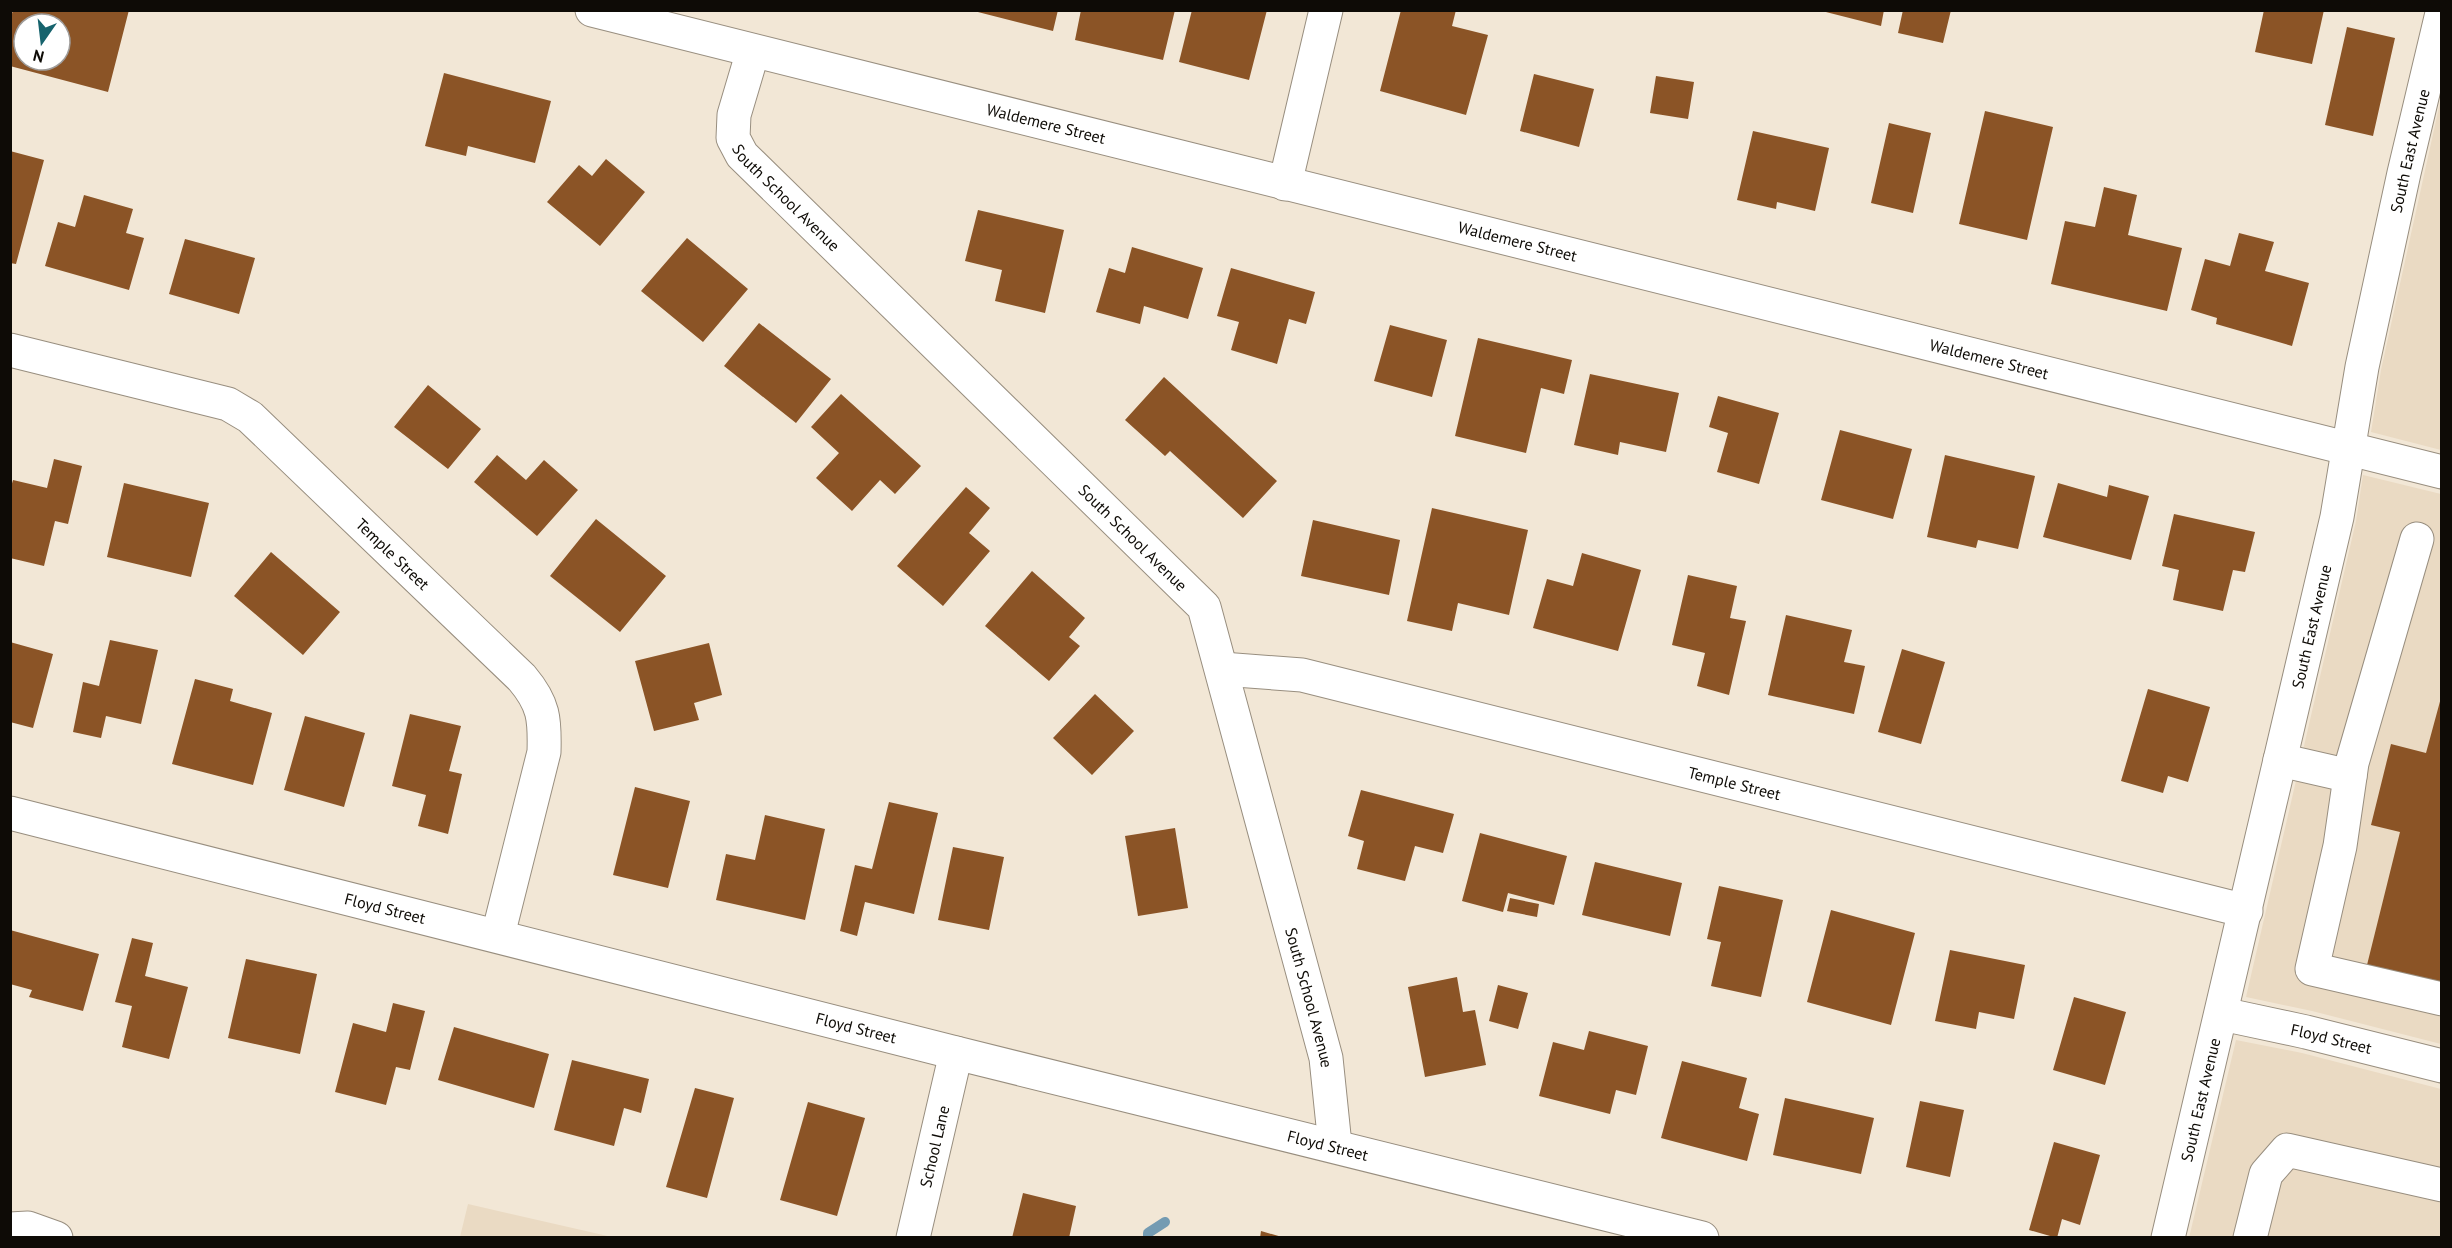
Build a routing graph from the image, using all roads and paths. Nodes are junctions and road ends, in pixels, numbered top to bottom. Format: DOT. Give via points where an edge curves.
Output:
graph roads {
  1 [pos="592,10"];
  2 [pos="1326,10"];
  3 [pos="2442,13"];
  4 [pos="753,51"];
  5 [pos="1285,184"];
  6 [pos="10,350"];
  7 [pos="2348,449"];
  8 [pos="2442,472"];
  9 [pos="2418,538"];
  10 [pos="1222,669"];
  11 [pos="2280,760"];
  12 [pos="2350,776"];
  13 [pos="10,813"];
  14 [pos="2246,911"];
  15 [pos="498,935"];
  16 [pos="2442,999"];
  17 [pos="2222,1014"];
  18 [pos="956,1053"];
  19 [pos="2442,1066"];
  20 [pos="1335,1145"];
  21 [pos="2442,1185"];
  22 [pos="10,1229"];
  23 [pos="56,1238"];
  24 [pos="913,1238"];
  25 [pos="1702,1238"];
  26 [pos="2168,1238"];
  27 [pos="2250,1238"];
  1 -- 4 [label="street, Waldemere Street"];
  2 -- 5 [label="street"];
  3 -- 7 [label="street, South East Avenue" via="2377,298"];
  4 -- 5 [label="street, Waldemere Street"];
  4 -- 10 [label="street, South School Avenue" via="734,115 733,138 742,155 1197,598 1204,607"];
  5 -- 7 [label="street, Waldemere Street"];
  6 -- 15 [label="street, Temple Street" via="228,404 250,417 534,692 545,721 544,752"];
  7 -- 8 [label="street, Waldemere Street"];
  7 -- 11 [label="street, South East Avenue" via="2337,517"];
  9 -- 12 [label="street"];
  10 -- 14 [label="street, Temple Street" via="1302,675"];
  10 -- 20 [label="street, South School Avenue" via="1326,1058"];
  11 -- 12 [label="street"];
  11 -- 14 [label="street, South East Avenue"];
  12 -- 16 [label="street" via="2340,846 2312,969"];
  13 -- 15 [label="street, Floyd Street"];
  14 -- 17 [label="street, South East Avenue"];
  15 -- 18 [label="street, Floyd Street"];
  17 -- 19 [label="street, Floyd Street"];
  17 -- 26 [label="street, South East Avenue"];
  18 -- 20 [label="street, Floyd Street"];
  18 -- 24 [label="street, School Lane"];
  20 -- 25 [label="street, Floyd Street"];
  21 -- 27 [label="street" via="2287,1150 2266,1174"];
  22 -- 23 [label="street" via="28,1228"];
}
